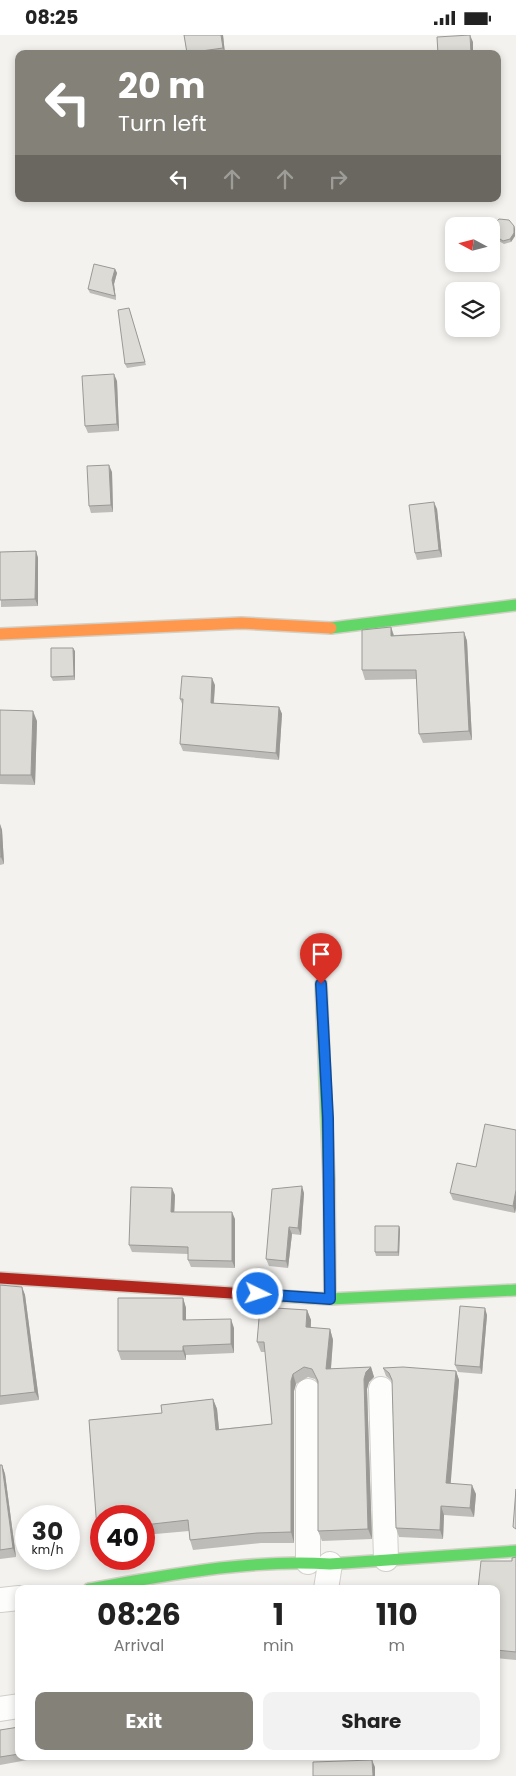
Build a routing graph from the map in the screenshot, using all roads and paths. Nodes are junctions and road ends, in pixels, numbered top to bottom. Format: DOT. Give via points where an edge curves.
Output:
graph roads {
  1 [pos="516,605"];
  2 [pos="0,634"];
  3 [pos="321,984"];
  4 [pos="0,1278"];
  5 [pos="516,1290"];
  6 [pos="330,1299"];
  7 [pos="381,1389"];
  8 [pos="308,1391"];
  9 [pos="516,1551"];
  10 [pos="386,1559"];
  11 [pos="319,1563"];
  12 [pos="113,1585"];
  13 [pos="325,1585"];
  14 [pos="15,1598"];
  15 [pos="0,1600"];
  16 [pos="15,1707"];
  17 [pos="0,1709"];
  1 -- 2 [label="street" via="330,628 241,623"];
  3 -- 6 [label="street" via="328,1118"];
  4 -- 6 [label="street"];
  5 -- 6 [label="street"];
  7 -- 10 [label="street"];
  8 -- 11 [label="street"];
  9 -- 10 [label="street"];
  10 -- 11 [label="street"];
  11 -- 12 [label="street" via="239,1564"];
  11 -- 13 [label="street"];
  14 -- 15 [label="street"];
  16 -- 17 [label="street"];
}
